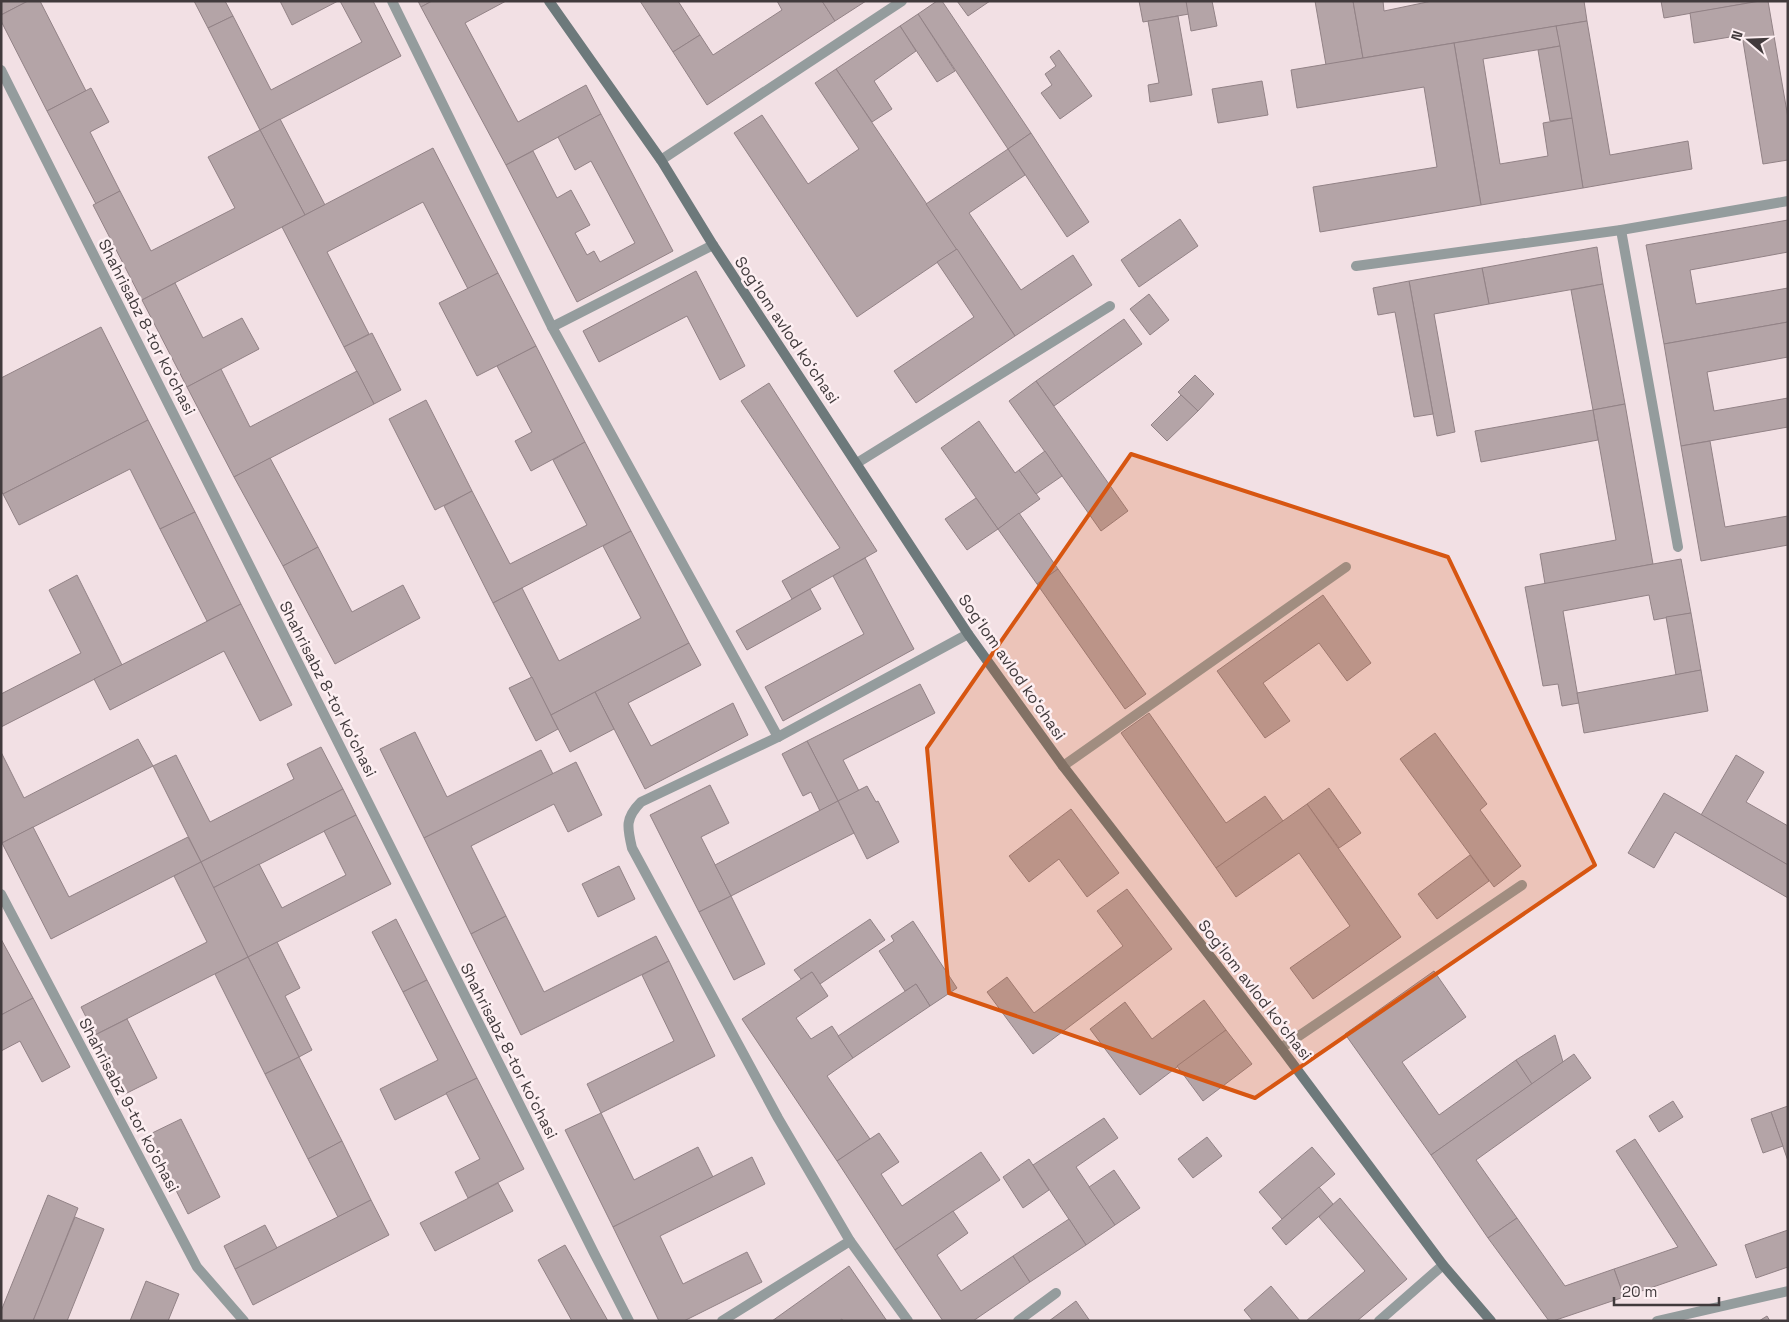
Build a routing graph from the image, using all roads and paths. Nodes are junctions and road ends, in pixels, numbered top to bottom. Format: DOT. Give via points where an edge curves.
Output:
graph roads {
  1 [pos="392,1"];
  2 [pos="549,1"];
  3 [pos="902,1"];
  4 [pos="1,70"];
  5 [pos="661,160"];
  6 [pos="1788,200"];
  7 [pos="1621,230"];
  8 [pos="713,245"];
  9 [pos="1356,266"];
  10 [pos="1110,306"];
  11 [pos="552,327"];
  12 [pos="857,463"];
  13 [pos="1678,547"];
  14 [pos="1346,568"];
  15 [pos="968,634"];
  16 [pos="778,737"];
  17 [pos="1063,766"];
  18 [pos="1522,886"];
  19 [pos="1,894"];
  20 [pos="1281,1048"];
  21 [pos="850,1242"];
  22 [pos="1443,1265"];
  23 [pos="1788,1292"];
  24 [pos="1056,1293"];
  25 [pos="244,1321"];
  26 [pos="629,1321"];
  27 [pos="722,1321"];
  28 [pos="908,1321"];
  29 [pos="1018,1321"];
  30 [pos="1379,1321"];
  31 [pos="1491,1321"];
  32 [pos="1657,1321"];
  1 -- 11 [label="street"];
  2 -- 5 [label="street, Sogʻlom avlod koʻchasi"];
  3 -- 5 [label="street"];
  4 -- 26 [label="street, Shahrisabz 8-tor koʻchasi"];
  5 -- 8 [label="street, Sogʻlom avlod koʻchasi"];
  6 -- 7 [label="street"];
  7 -- 9 [label="street"];
  7 -- 13 [label="street"];
  8 -- 11 [label="street"];
  8 -- 12 [label="street, Sogʻlom avlod koʻchasi"];
  10 -- 12 [label="street"];
  11 -- 16 [label="street"];
  12 -- 15 [label="street, Sogʻlom avlod koʻchasi"];
  14 -- 17 [label="street"];
  15 -- 16 [label="street"];
  15 -- 17 [label="street, Sogʻlom avlod koʻchasi"];
  16 -- 21 [label="street" via="641,802 632,811 627,828 632,848 778,1118"];
  17 -- 20 [label="street, Sogʻlom avlod koʻchasi"];
  18 -- 20 [label="street"];
  19 -- 25 [label="street, Shahrisabz 9-tor koʻchasi" via="198,1268"];
  20 -- 22 [label="street, Sogʻlom avlod koʻchasi"];
  21 -- 27 [label="street"];
  21 -- 28 [label="street"];
  22 -- 30 [label="street"];
  22 -- 31 [label="street, Sogʻlom avlod koʻchasi"];
  23 -- 32 [label="street"];
  24 -- 29 [label="street"];
}
